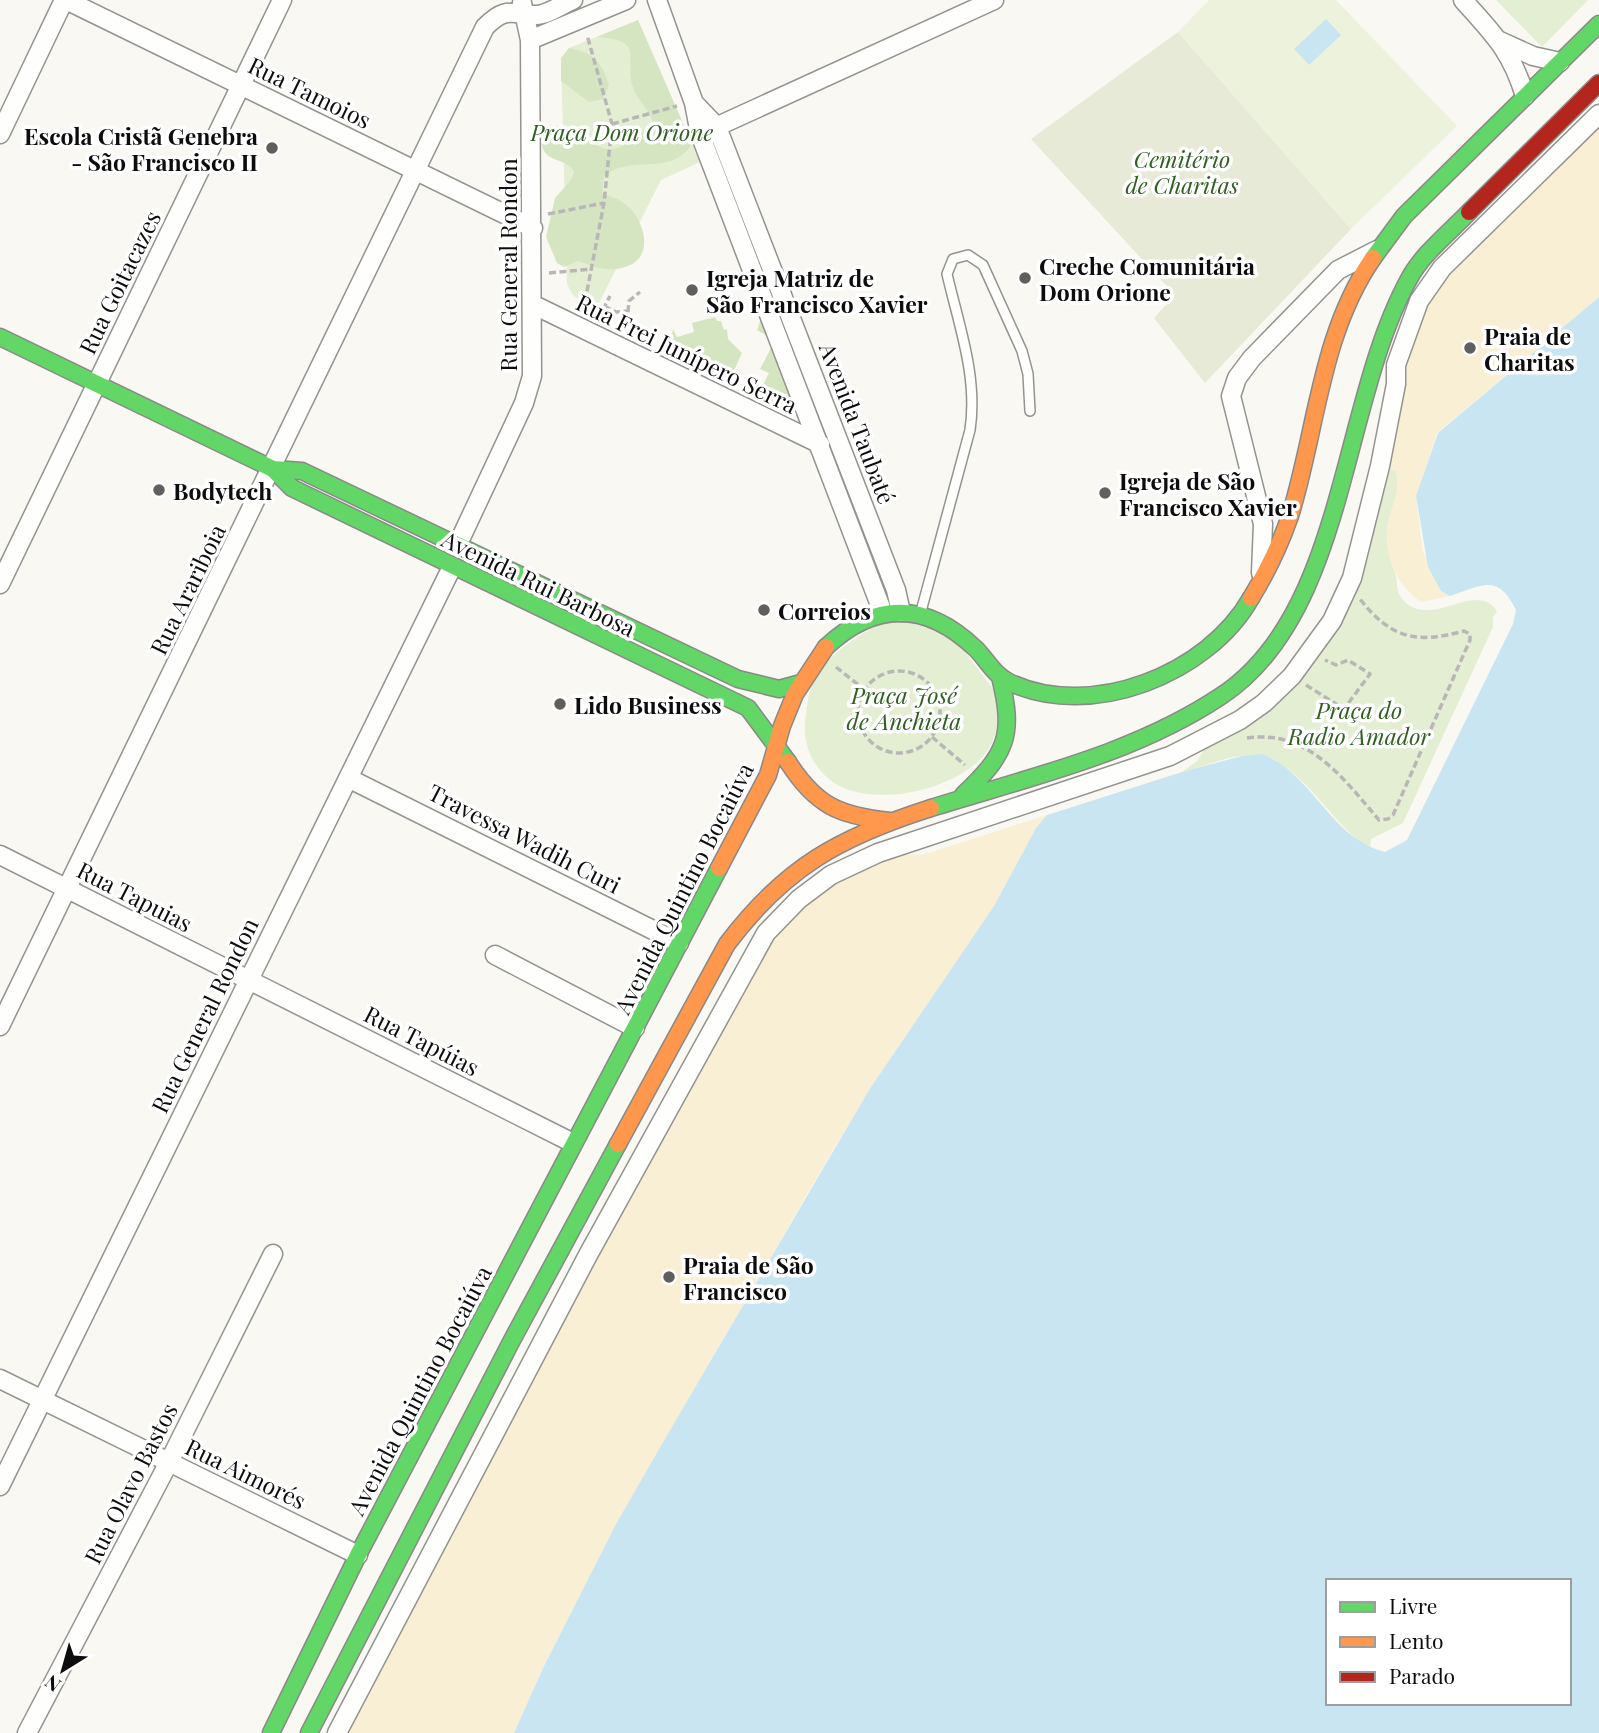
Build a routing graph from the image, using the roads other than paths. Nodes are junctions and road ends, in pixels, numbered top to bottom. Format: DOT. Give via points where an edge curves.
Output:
graph roads {
  1 [pos="65,0"];
  2 [pos="282,0"];
  3 [pos="573,0"];
  4 [pos="626,0"];
  5 [pos="657,0"];
  6 [pos="994,0"];
  7 [pos="1463,0"];
  8 [pos="523,6"];
  9 [pos="1599,24"];
  10 [pos="530,40"];
  11 [pos="1500,41"];
  12 [pos="1560,62"];
  13 [pos="1599,83"];
  14 [pos="240,85"];
  15 [pos="1525,96"];
  16 [pos="1599,114"];
  17 [pos="708,130"];
  18 [pos="0,134"];
  19 [pos="415,172"];
  20 [pos="533,222"];
  21 [pos="1377,250"];
  22 [pos="534,305"];
  23 [pos="0,337"];
  24 [pos="97,384"];
  25 [pos="1030,411"];
  26 [pos="820,444"];
  27 [pos="273,469"];
  28 [pos="458,544"];
  29 [pos="452,567"];
  30 [pos="0,584"];
  31 [pos="1259,587"];
  32 [pos="901,612"];
  33 [pos="883,613"];
  34 [pos="920,616"];
  35 [pos="1000,677"];
  36 [pos="801,683"];
  37 [pos="779,746"];
  38 [pos="348,778"];
  39 [pos="959,799"];
  40 [pos="890,821"];
  41 [pos="0,855"];
  42 [pos="67,889"];
  43 [pos="679,943"];
  44 [pos="495,955"];
  45 [pos="248,981"];
  46 [pos="0,1026"];
  47 [pos="635,1028"];
  48 [pos="573,1143"];
  49 [pos="273,1254"];
  50 [pos="0,1379"];
  51 [pos="42,1400"];
  52 [pos="169,1462"];
  53 [pos="0,1486"];
  54 [pos="358,1555"];
  55 [pos="27,1733"];
  56 [pos="271,1733"];
  57 [pos="309,1733"];
  58 [pos="337,1733"];
  1 -- 14 [label="street, Rua Tamoios"];
  1 -- 18 [label="street"];
  2 -- 14 [label="street, Rua Goitacazes"];
  3 -- 8 [label="street, Rua Arariboia" via="538,15"];
  4 -- 10 [label="street"];
  5 -- 17 [label="street, Avenida Taubaté" via="685,104"];
  6 -- 17 [label="street"];
  7 -- 11 [label="street"];
  8 -- 10 [label="street, Rua General Rondon"];
  8 -- 19 [label="street, Rua Arariboia" via="497,15 485,27"];
  9 -- 12 [label="main road"];
  10 -- 20 [label="street, Rua General Rondon"];
  11 -- 12 [label="street"];
  11 -- 15 [label="street" via="1516,65"];
  12 -- 15 [label="main road"];
  13 -- 39 [label="main road" via="1410,276 1381,344 1318,564 1287,628 1250,671 1223,695 1142,741"];
  14 -- 19 [label="street, Rua Tamoios"];
  14 -- 24 [label="street, Rua Goitacazes"];
  15 -- 21 [label="main road" via="1404,216"];
  16 -- 58 [label="street" via="1442,268 1419,301 1396,365 1380,466 1352,578 1332,621 1292,676 1264,703 1170,756 878,853 831,875 766,933 588,1255"];
  17 -- 26 [label="street, Avenida Taubaté"];
  17 -- 32 [label="street, Avenida Taubaté" via="896,590"];
  19 -- 20 [label="street, Rua Tamoios"];
  19 -- 27 [label="street, Rua Arariboia"];
  20 -- 22 [label="street, Rua General Rondon"];
  21 -- 31 [label="main road" via="1340,319 1283,541"];
  21 -- 31 [label="street" via="1338,270 1237,378 1231,397 1234,417 1263,524"];
  22 -- 26 [label="street, Rua Frei Junípero Serra"];
  22 -- 28 [label="street, Rua General Rondon" via="530,387"];
  23 -- 24 [label="main road, Avenida Rui Barbosa"];
  24 -- 27 [label="main road, Avenida Rui Barbosa"];
  24 -- 30 [label="street, Rua Goitacazes"];
  25 -- 34 [label="lane" via="1022,351 983,265 968,254 953,259 947,274 974,404"];
  26 -- 33 [label="street, Avenida Taubaté"];
  27 -- 28 [label="main road, Avenida Rui Barbosa" via="302,471"];
  27 -- 29 [label="main road, Avenida Rui Barbosa" via="292,488"];
  27 -- 42 [label="street, Rua Arariboia"];
  28 -- 36 [label="main road, Avenida Rui Barbosa" via="738,679 779,689"];
  29 -- 37 [label="main road, Avenida Rui Barbosa" via="748,708"];
  29 -- 38 [label="street, Rua General Rondon"];
  31 -- 35 [label="main road" via="1239,616 1213,641 1168,674 1136,688 1108,695 1058,695"];
  32 -- 33 [label="main road, Avenida Quintino Bocaiúva"];
  32 -- 34 [label="main road, Avenida Quintino Bocaiúva"];
  33 -- 36 [label="main road, Avenida Quintino Bocaiúva" via="854,622 834,635"];
  34 -- 35 [label="main road, Avenida Quintino Bocaiúva" via="977,649"];
  35 -- 39 [label="main road" via="1010,734 1000,756"];
  36 -- 37 [label="main road, Avenida Quintino Bocaiúva" via="784,718"];
  37 -- 40 [label="main road, Avenida Rui Barbosa" via="800,783 820,803 844,815"];
  37 -- 43 [label="main road, Avenida Quintino Bocaiúva"];
  38 -- 43 [label="street, Travessa Wadih Curi"];
  38 -- 45 [label="street, Rua General Rondon"];
  39 -- 40 [label="main road"];
  40 -- 57 [label="main road" via="801,866 768,894 727,944 511,1342"];
  41 -- 42 [label="street, Rua Tapuias"];
  42 -- 45 [label="street, Rua Tapuias"];
  42 -- 46 [label="street, Rua Arariboia"];
  43 -- 47 [label="main road, Avenida Quintino Bocaiúva"];
  44 -- 47 [label="street"];
  45 -- 48 [label="street, Rua Tapúias"];
  45 -- 51 [label="street, Rua General Rondon"];
  47 -- 48 [label="main road, Avenida Quintino Bocaiúva"];
  48 -- 54 [label="main road, Avenida Quintino Bocaiúva"];
  49 -- 52 [label="street, Rua Olavo Bastos"];
  50 -- 51 [label="street, Rua Aimorés"];
  51 -- 52 [label="street, Rua Aimorés"];
  51 -- 53 [label="street, Rua General Rondon"];
  52 -- 54 [label="street, Rua Aimorés"];
  52 -- 55 [label="street, Rua Olavo Bastos"];
  54 -- 56 [label="main road, Avenida Quintino Bocaiúva"];
}
